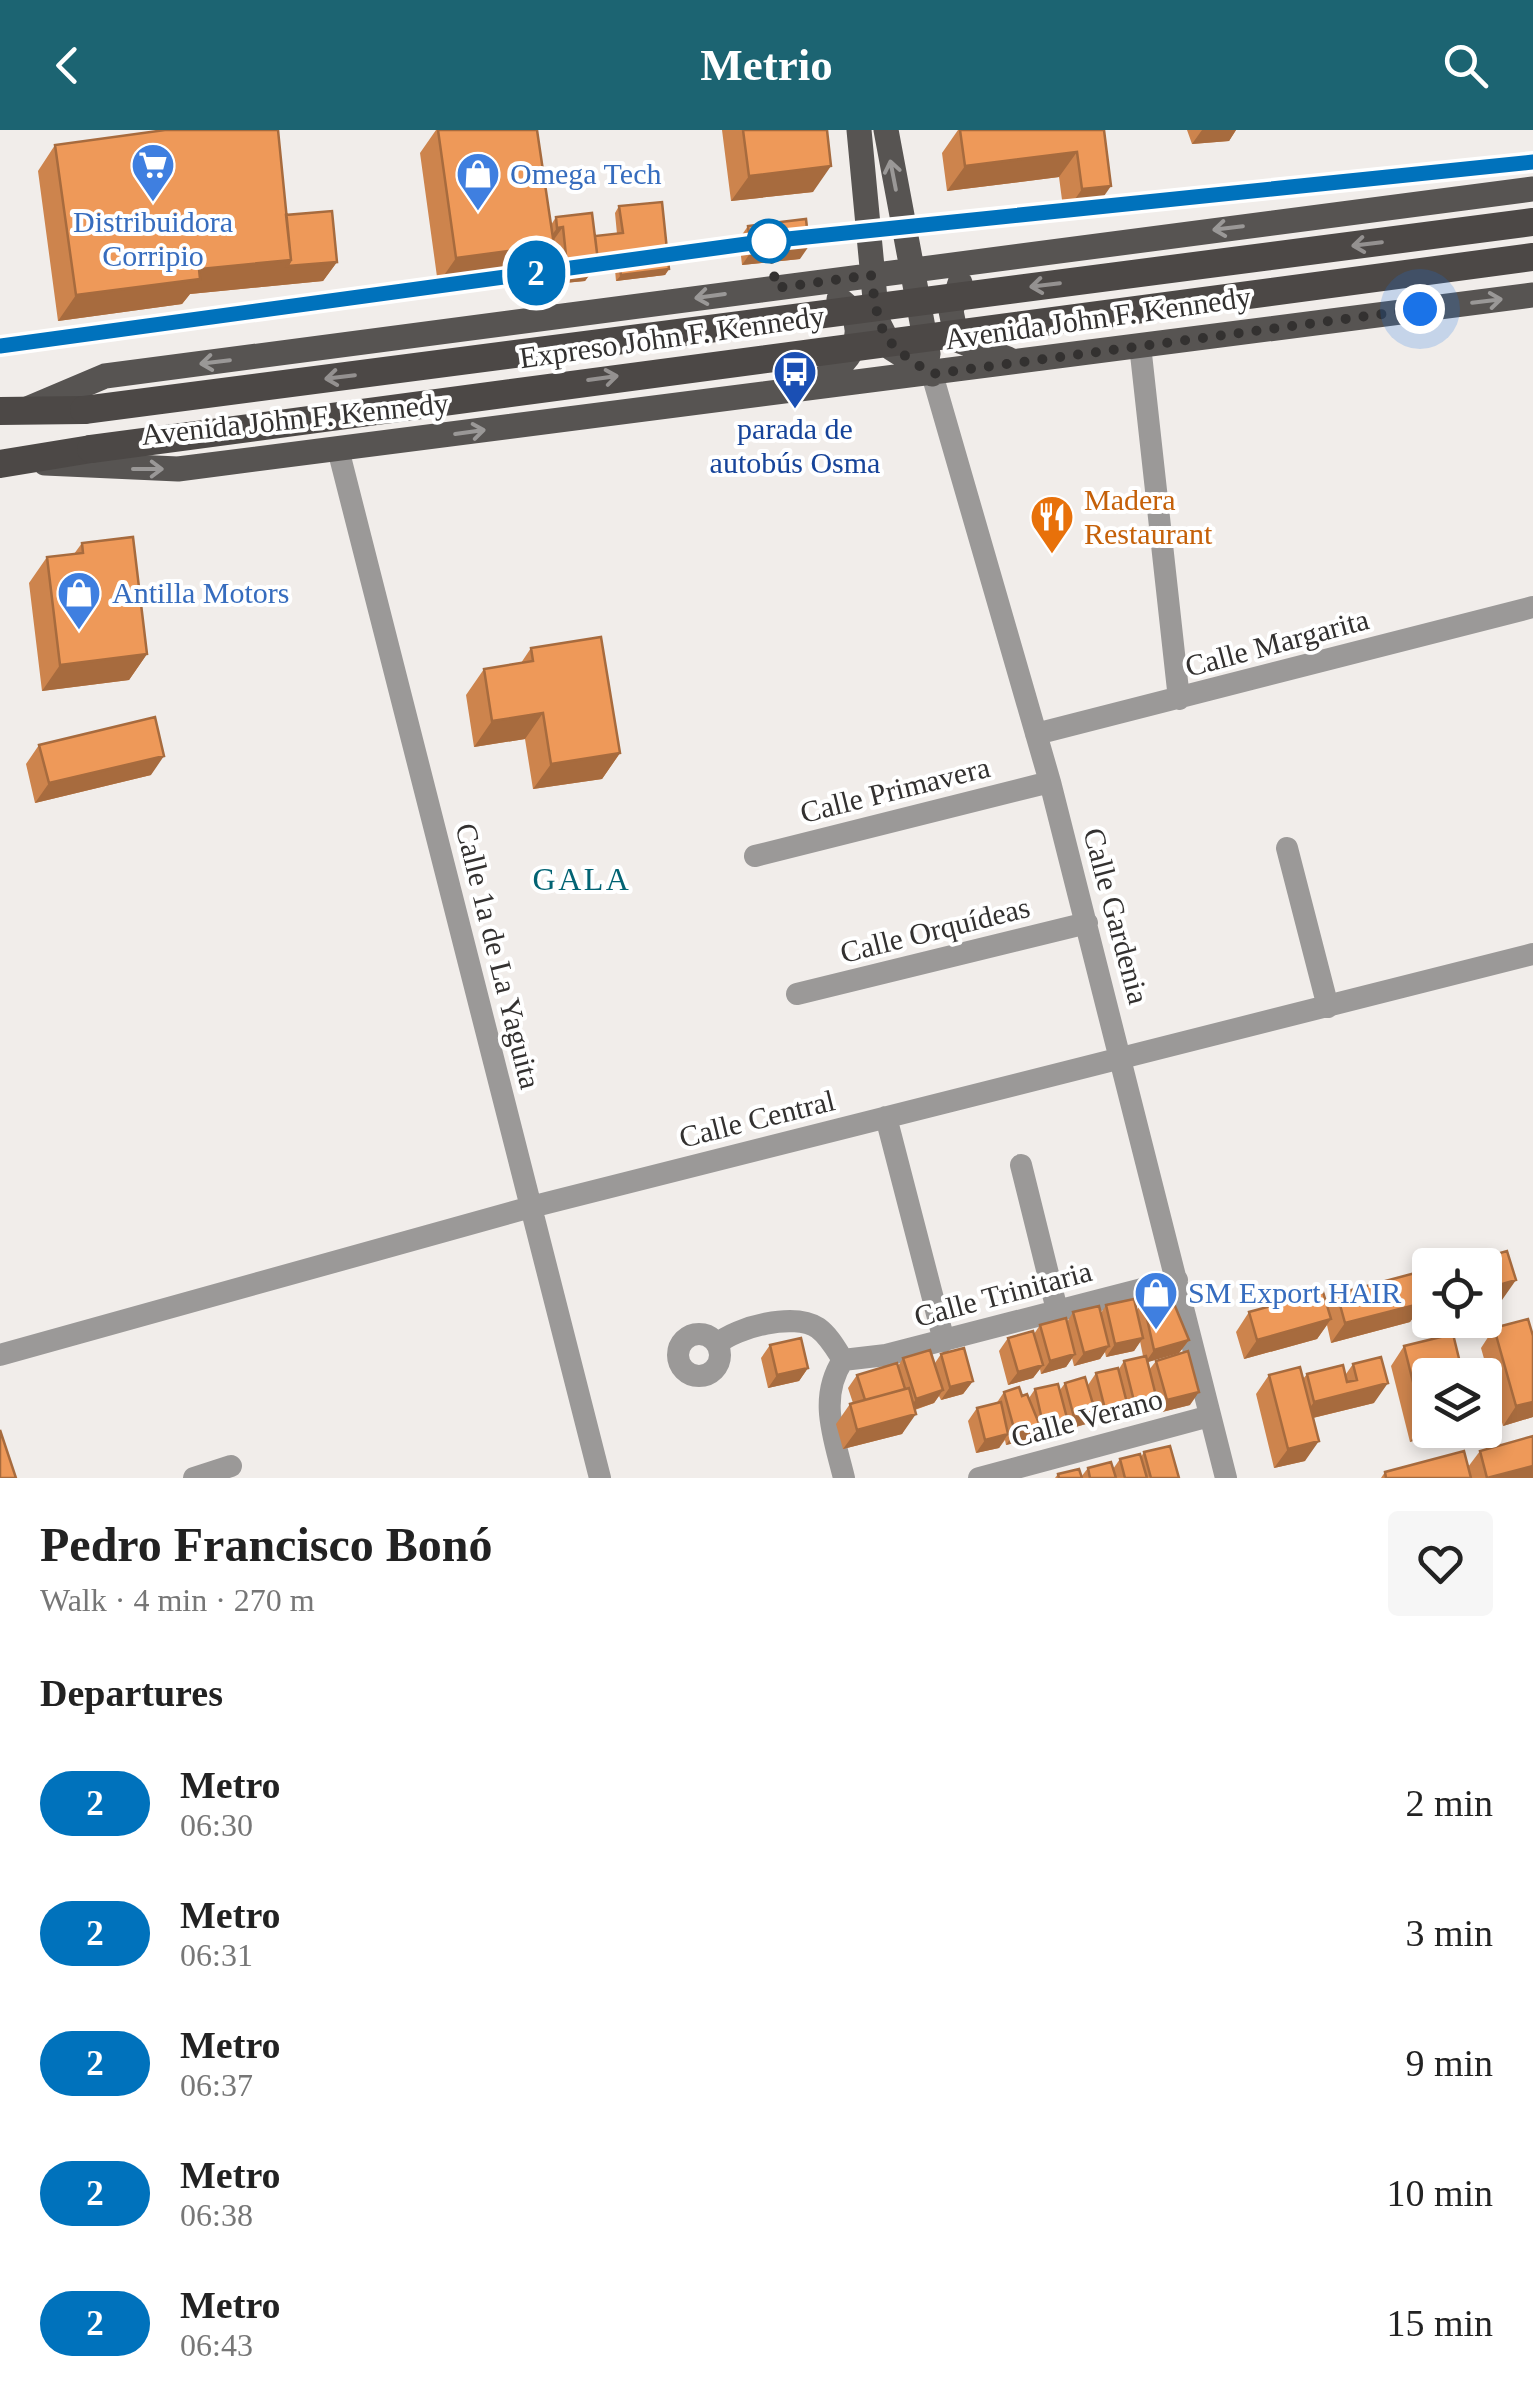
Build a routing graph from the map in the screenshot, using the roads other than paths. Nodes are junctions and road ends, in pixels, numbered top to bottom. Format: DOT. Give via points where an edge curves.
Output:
graph roads {
  1 [pos="859,130"];
  2 [pos="886,130"];
  3 [pos="1533,189"];
  4 [pos="1533,222"];
  5 [pos="1014,256"];
  6 [pos="1533,257"];
  7 [pos="911,270"];
  8 [pos="871,275"];
  9 [pos="776,288"];
  10 [pos="1533,295"];
  11 [pos="1140,345"];
  12 [pos="1020,362"];
  13 [pos="932,374"];
  14 [pos="797,390"];
  15 [pos="14,410"];
  16 [pos="338,449"];
  17 [pos="8,462"];
  18 [pos="1533,607"];
  19 [pos="1178,700"];
  20 [pos="1036,734"];
  21 [pos="1050,782"];
  22 [pos="1287,848"];
  23 [pos="755,856"];
  24 [pos="1087,923"];
  25 [pos="1533,954"];
  26 [pos="797,994"];
  27 [pos="1328,1007"];
  28 [pos="1123,1059"];
  29 [pos="886,1116"];
  30 [pos="1021,1165"];
  31 [pos="532,1207"];
  32 [pos="1177,1280"];
  33 [pos="1057,1310"];
  34 [pos="944,1340"];
  35 [pos="717,1344"];
  36 [pos="0,1355"];
  37 [pos="843,1360"];
  38 [pos="1210,1416"];
  39 [pos="231,1466"];
  40 [pos="194,1478"];
  41 [pos="600,1478"];
  42 [pos="844,1478"];
  43 [pos="979,1478"];
  44 [pos="1226,1478"];
  1 -- 8 [label="main road"];
  7 -- 2 [label="main road, one-way"];
  3 -- 5 [label="main road, one-way"];
  4 -- 15 [label="highway, Expreso John F. Kennedy, one-way, bridge" via="84,410"];
  5 -- 7 [label="main road"];
  5 -- 12 [label="main road" via="958,284 951,312 957,340"];
  17 -- 6 [label="highway, Expreso John F. Kennedy, one-way, bridge"];
  7 -- 8 [label="main road"];
  7 -- 13 [label="main road"];
  8 -- 9 [label="main road"];
  8 -- 13 [label="main road" via="878,320 892,348"];
  9 -- 14 [label="main road" via="830,294 844,302 856,326 855,351 846,365"];
  9 -- 15 [label="main road, one-way" via="104,376"];
  11 -- 10 [label="main road, Avenida John F. Kennedy, one-way"];
  11 -- 12 [label="main road, Avenida John F. Kennedy"];
  11 -- 19 [label="street"];
  12 -- 13 [label="main road, Avenida John F. Kennedy"];
  13 -- 14 [label="main road, Avenida John F. Kennedy"];
  13 -- 20 [label="street, Calle Gardenia"];
  16 -- 14 [label="main road, Avenida John F. Kennedy, one-way"];
  17 -- 16 [label="main road, Avenida John F. Kennedy, one-way" via="178,469"];
  16 -- 31 [label="street, Calle 1a de La Yaguita"];
  18 -- 19 [label="street, Calle Margarita"];
  19 -- 20 [label="street, Calle Margarita"];
  20 -- 21 [label="street, Calle Gardenia"];
  21 -- 23 [label="street, Calle Primavera"];
  21 -- 24 [label="street, Calle Gardenia"];
  22 -- 27 [label="street"];
  24 -- 26 [label="street, Calle Orquídeas"];
  24 -- 28 [label="street, Calle Gardenia"];
  25 -- 27 [label="street, Calle Central"];
  27 -- 28 [label="street, Calle Central"];
  28 -- 29 [label="street, Calle Central"];
  28 -- 32 [label="street, Calle Gardenia"];
  29 -- 31 [label="street, Calle Central"];
  29 -- 34 [label="street"];
  30 -- 33 [label="street"];
  31 -- 36 [label="street, Calle Central"];
  31 -- 41 [label="street, Calle 1a de La Yaguita"];
  32 -- 33 [label="street, Calle Trinitaria"];
  32 -- 38 [label="street, Calle Gardenia"];
  33 -- 34 [label="street, Calle Trinitaria"];
  34 -- 37 [label="street, Calle Trinitaria"];
  35 -- 37 [label="street" via="730,1332 798,1321 817,1328"];
  37 -- 42 [label="street" via="830,1380 829,1414"];
  38 -- 43 [label="street, Calle Verano"];
  38 -- 44 [label="street, Calle Gardenia"];
  39 -- 40 [label="street"];
}
